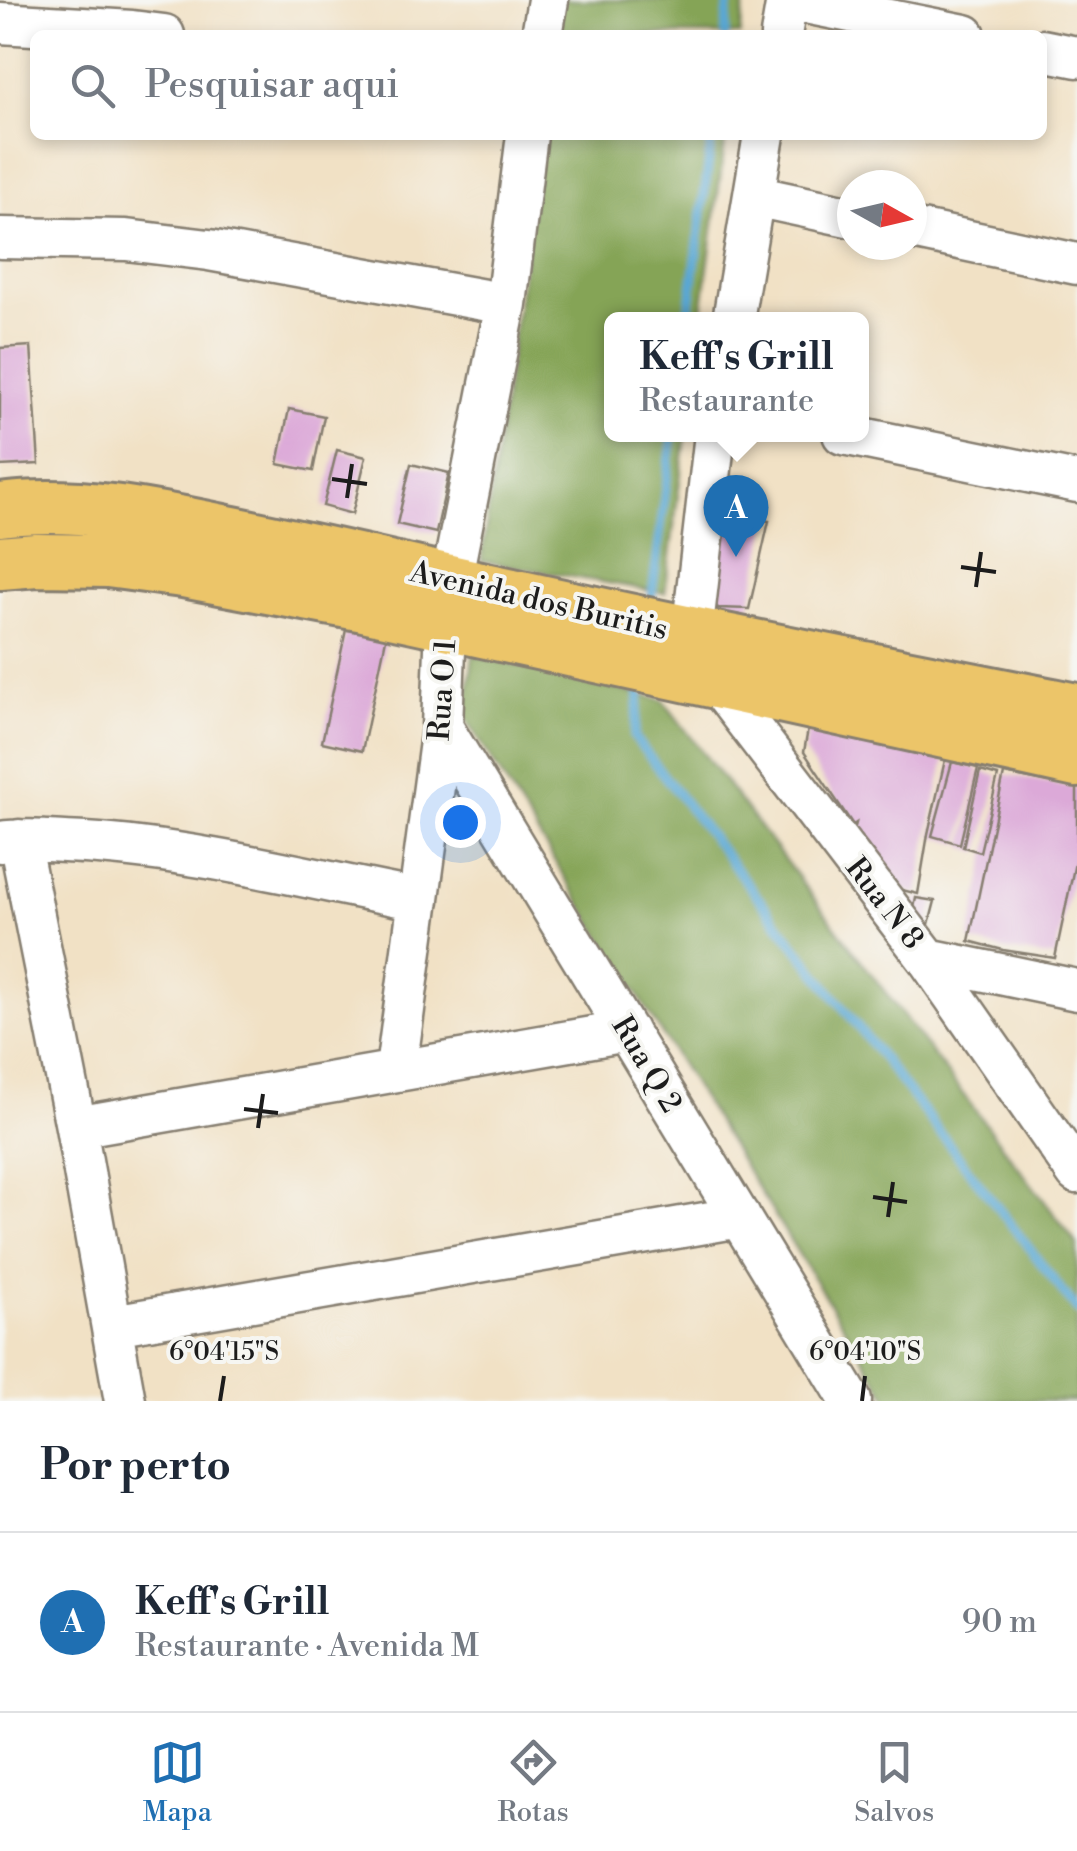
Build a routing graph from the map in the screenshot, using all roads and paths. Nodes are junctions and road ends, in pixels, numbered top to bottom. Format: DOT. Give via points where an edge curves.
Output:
graph roads {
  1 [pos="548,0"];
  2 [pos="788,0"];
  3 [pos="0,23"];
  4 [pos="96,30"];
  5 [pos="543,30"];
  6 [pos="782,30"];
  7 [pos="940,30"];
  8 [pos="1047,51"];
  9 [pos="1077,57"];
  10 [pos="526,140"];
  11 [pos="763,140"];
  12 [pos="754,196"];
  13 [pos="837,214"];
  14 [pos="927,233"];
  15 [pos="0,238"];
  16 [pos="1077,264"];
  17 [pos="506,304"];
  18 [pos="734,312"];
  19 [pos="869,439"];
  20 [pos="713,442"];
  21 [pos="1077,482"];
  22 [pos="0,510"];
  23 [pos="0,562"];
  24 [pos="449,602"];
  25 [pos="655,643"];
  26 [pos="714,681"];
  27 [pos="1077,710"];
  28 [pos="442,726"];
  29 [pos="1077,760"];
  30 [pos="9,841"];
  31 [pos="419,900"];
  32 [pos="928,959"];
  33 [pos="1077,990"];
  34 [pos="627,1030"];
  35 [pos="396,1069"];
  36 [pos="76,1127"];
  37 [pos="1077,1173"];
  38 [pos="740,1217"];
  39 [pos="112,1326"];
  40 [pos="125,1401"];
  41 [pos="852,1401"];
  1 -- 5 [label="street"];
  2 -- 6 [label="street"];
  2 -- 7 [label="street"];
  3 -- 4 [label="street"];
  8 -- 9 [label="street"];
  10 -- 17 [label="street, Rua O 1"];
  11 -- 12 [label="street"];
  12 -- 13 [label="street"];
  12 -- 18 [label="street"];
  14 -- 16 [label="street"];
  15 -- 17 [label="street" via="126,240 209,250"];
  17 -- 24 [label="street, Rua O 1"];
  19 -- 21 [label="street"];
  20 -- 25 [label="street"];
  22 -- 24 [label="main road, Avenida dos Buritis" via="115,510 374,562"];
  23 -- 24 [label="main road, Avenida dos Buritis" via="108,561 364,604"];
  24 -- 25 [label="main road, Avenida dos Buritis"];
  24 -- 28 [label="street, Rua O 1"];
  25 -- 26 [label="main road, Avenida dos Buritis"];
  25 -- 27 [label="main road, Avenida dos Buritis"];
  26 -- 29 [label="main road, Avenida dos Buritis"];
  26 -- 32 [label="street, Rua N 8"];
  28 -- 31 [label="street, Rua O 1"];
  28 -- 34 [label="street, Rua Q 2"];
  30 -- 31 [label="street" via="138,848"];
  30 -- 36 [label="street"];
  31 -- 35 [label="street, Rua O 1"];
  32 -- 33 [label="street"];
  32 -- 37 [label="street, Rua N 8"];
  34 -- 35 [label="street"];
  34 -- 38 [label="street, Rua Q 2"];
  35 -- 36 [label="street"];
  36 -- 39 [label="street"];
  38 -- 39 [label="street"];
  38 -- 41 [label="street, Rua Q 2"];
  39 -- 40 [label="street"];
}
